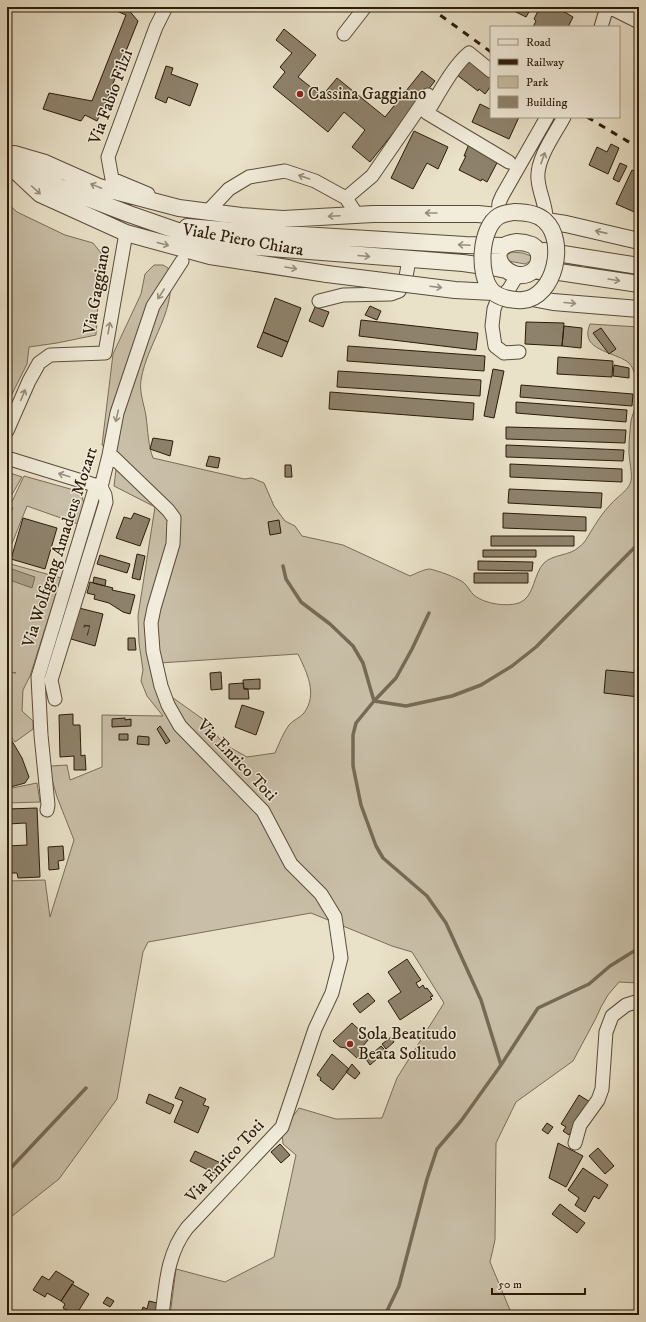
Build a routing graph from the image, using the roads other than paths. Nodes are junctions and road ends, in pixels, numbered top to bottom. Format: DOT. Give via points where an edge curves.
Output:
graph roads {
  1 [pos="166,7"];
  2 [pos="365,7"];
  3 [pos="604,17"];
  4 [pos="639,22"];
  5 [pos="344,34"];
  6 [pos="462,46"];
  7 [pos="490,69"];
  8 [pos="545,118"];
  9 [pos="564,118"];
  10 [pos="7,152"];
  11 [pos="7,157"];
  12 [pos="7,164"];
  13 [pos="513,165"];
  14 [pos="346,198"];
  15 [pos="212,206"];
  16 [pos="179,208"];
  17 [pos="544,208"];
  18 [pos="499,209"];
  19 [pos="365,214"];
  20 [pos="161,224"];
  21 [pos="126,234"];
  22 [pos="639,241"];
  23 [pos="503,246"];
  24 [pos="536,249"];
  25 [pos="409,260"];
  26 [pos="182,261"];
  27 [pos="639,266"];
  28 [pos="519,272"];
  29 [pos="639,284"];
  30 [pos="493,292"];
  31 [pos="532,298"];
  32 [pos="319,301"];
  33 [pos="639,310"];
  34 [pos="519,352"];
  35 [pos="7,431"];
  36 [pos="109,455"];
  37 [pos="7,458"];
  38 [pos="101,487"];
  39 [pos="55,699"];
  40 [pos="47,810"];
  41 [pos="639,1001"];
  42 [pos="575,1143"];
  43 [pos="162,1315"];
  1 -- 16 [label="street, Via Fabio Filzi" via="156,26 108,157 112,179"];
  2 -- 5 [label="street"];
  3 -- 4 [label="street"];
  6 -- 14 [label="street" via="372,176"];
  7 -- 13 [label="street" via="469,53 426,113"];
  8 -- 13 [label="street"];
  17 -- 9 [label="street, one-way" via="538,177 542,157"];
  16 -- 10 [label="street, Viale Piero Chiara, one-way" via="99,187 45,163"];
  11 -- 20 [label="street, Viale Piero Chiara" via="59,187"];
  12 -- 21 [label="street, Viale Piero Chiara, one-way" via="40,194"];
  13 -- 18 [label="street"];
  14 -- 15 [label="street, one-way" via="315,181 285,171 250,177 229,189"];
  14 -- 19 [label="street"];
  19 -- 16 [label="street, Viale Piero Chiara, one-way" via="283,219"];
  17 -- 18 [label="street, bridge" via="531,213 505,213"];
  22 -- 17 [label="street, one-way" via="566,224"];
  17 -- 31 [label="street, bridge" via="555,238 555,263 547,285"];
  18 -- 19 [label="street, Viale Piero Chiara, one-way" via="478,214"];
  18 -- 30 [label="street, bridge" via="488,230 483,253 484,276"];
  23 -- 20 [label="street, Viale Piero Chiara, one-way" via="244,232"];
  20 -- 25 [label="street, Viale Piero Chiara, one-way" via="198,238 233,245"];
  21 -- 30 [label="street, Viale Piero Chiara, one-way, bridge" via="210,256 327,274 455,290"];
  35 -- 21 [label="street, Via Gaggiano, one-way" via="39,363 50,355 105,353"];
  23 -- 24 [label="street" via="517,242 532,245"];
  23 -- 28 [label="street" via="498,258 500,265"];
  24 -- 27 [label="street"];
  24 -- 28 [label="street" via="538,266"];
  25 -- 28 [label="street, Viale Piero Chiara" via="463,263"];
  25 -- 32 [label="street" via="405,282 399,291 391,294 342,295"];
  26 -- 36 [label="street, Via Wolfgang Amadeus Mozart, one-way" via="153,306 117,413"];
  28 -- 29 [label="street, Viale Piero Chiara, one-way" via="559,272"];
  28 -- 34 [label="street" via="509,289 497,301 492,317 495,346 504,353"];
  30 -- 31 [label="street, bridge" via="516,300"];
  31 -- 33 [label="street, one-way"];
  36 -- 38 [label="street, Via Wolfgang Amadeus Mozart"];
  36 -- 43 [label="street, Via Enrico Toti" via="174,518 173,544 151,623 153,651 168,706 180,726 263,811 291,864 321,894 335,917 341,958 332,993 315,1029 282,1127 178,1240 166,1280"];
  38 -- 37 [label="street, one-way"];
  38 -- 39 [label="street" via="106,502 51,680"];
  38 -- 40 [label="street, Via Wolfgang Amadeus Mozart" via="94,492 38,678"];
  41 -- 42 [label="street" via="626,1005 612,1016 606,1032 602,1089 598,1100 580,1125"];
}
